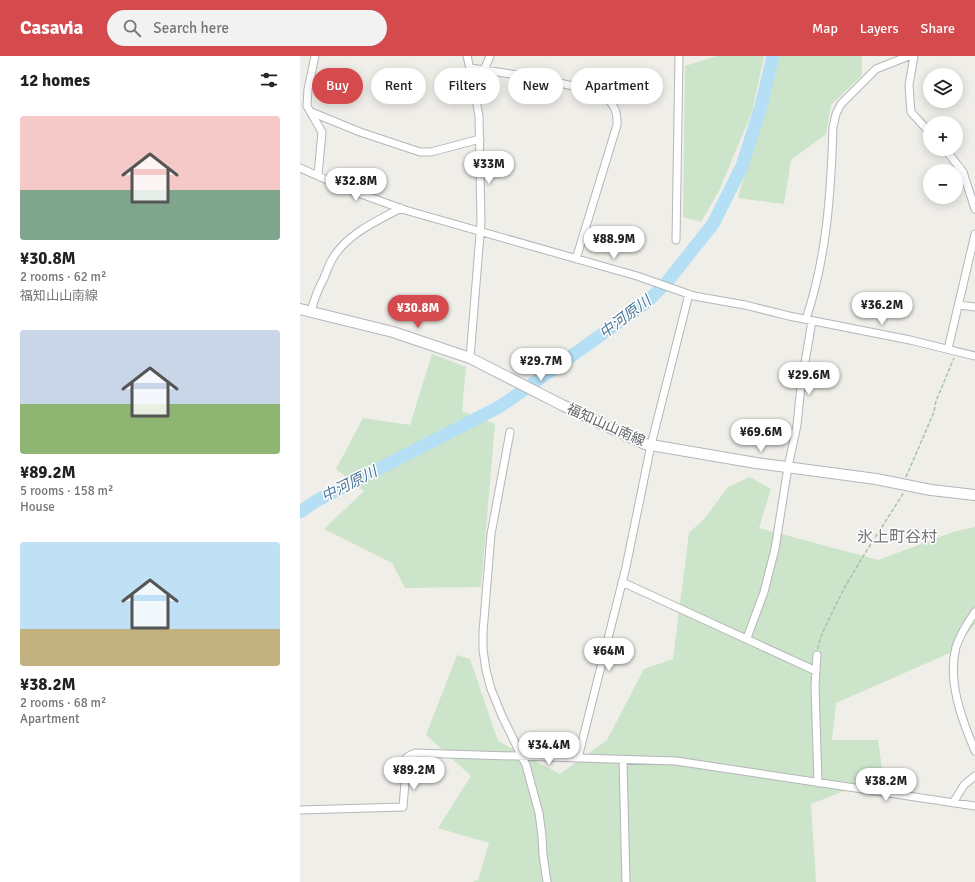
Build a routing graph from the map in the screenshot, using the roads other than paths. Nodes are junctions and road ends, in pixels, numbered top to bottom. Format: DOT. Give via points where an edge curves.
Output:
graph roads {
  1 [pos="315,56"];
  2 [pos="467,56"];
  3 [pos="490,56"];
  4 [pos="679,56"];
  5 [pos="909,56"];
  6 [pos="914,56"];
  7 [pos="470,68"];
  8 [pos="485,68"];
  9 [pos="500,73"];
  10 [pos="300,102"];
  11 [pos="477,104"];
  12 [pos="309,109"];
  13 [pos="923,125"];
  14 [pos="480,138"];
  15 [pos="951,156"];
  16 [pos="300,168"];
  17 [pos="318,175"];
  18 [pos="401,208"];
  19 [pos="975,209"];
  20 [pos="481,232"];
  21 [pos="975,234"];
  22 [pos="676,240"];
  23 [pos="576,259"];
  24 [pos="689,294"];
  25 [pos="959,305"];
  26 [pos="975,308"];
  27 [pos="300,309"];
  28 [pos="311,312"];
  29 [pos="809,320"];
  30 [pos="948,350"];
  31 [pos="975,356"];
  32 [pos="470,358"];
  33 [pos="510,432"];
  34 [pos="651,445"];
  35 [pos="788,467"];
  36 [pos="975,495"];
  37 [pos="622,582"];
  38 [pos="975,612"];
  39 [pos="747,638"];
  40 [pos="817,655"];
  41 [pos="816,671"];
  42 [pos="975,751"];
  43 [pos="521,756"];
  44 [pos="578,758"];
  45 [pos="623,760"];
  46 [pos="975,776"];
  47 [pos="818,782"];
  48 [pos="953,803"];
  49 [pos="975,806"];
  50 [pos="300,810"];
  51 [pos="547,882"];
  52 [pos="626,882"];
  1 -- 12 [label="street" via="308,89"];
  2 -- 7 [label="street"];
  3 -- 8 [label="street"];
  4 -- 22 [label="street"];
  5 -- 29 [label="street" via="876,69 849,95 836,114 833,127 829,210"];
  6 -- 13 [label="street" via="909,85 911,112"];
  9 -- 23 [label="street" via="572,86 593,93 606,98 617,113 616,125"];
  10 -- 12 [label="street"];
  11 -- 14 [label="street"];
  12 -- 14 [label="street" via="360,132 420,152 431,152"];
  12 -- 17 [label="street" via="322,132"];
  14 -- 20 [label="street"];
  15 -- 19 [label="street" via="963,172"];
  16 -- 17 [label="street"];
  17 -- 18 [label="street" via="350,190"];
  18 -- 20 [label="street"];
  18 -- 28 [label="street" via="357,233 340,248 318,287"];
  20 -- 23 [label="street"];
  20 -- 32 [label="street"];
  21 -- 25 [label="street"];
  23 -- 24 [label="street"];
  24 -- 29 [label="street"];
  24 -- 34 [label="street"];
  25 -- 26 [label="street"];
  25 -- 30 [label="street"];
  27 -- 28 [label="main road, 福知山山南線"];
  28 -- 32 [label="main road, 福知山山南線" via="393,332"];
  29 -- 30 [label="street"];
  29 -- 35 [label="street" via="797,425"];
  30 -- 31 [label="street"];
  32 -- 34 [label="main road, 福知山山南線" via="613,429"];
  33 -- 43 [label="street" via="491,534 483,650 491,689"];
  34 -- 35 [label="main road, 福知山山南線"];
  34 -- 37 [label="street"];
  35 -- 36 [label="main road, 福知山山南線"];
  35 -- 39 [label="street" via="770,571"];
  37 -- 39 [label="street"];
  37 -- 44 [label="street"];
  38 -- 42 [label="street" via="956,647 953,675 960,711"];
  39 -- 41 [label="street"];
  40 -- 41 [label="street"];
  41 -- 47 [label="street"];
  43 -- 44 [label="street"];
  43 -- 50 [label="street" via="415,753 407,757 403,807"];
  43 -- 51 [label="street" via="526,765 539,813"];
  44 -- 45 [label="street"];
  45 -- 47 [label="street" via="676,761"];
  45 -- 52 [label="street"];
  46 -- 48 [label="street" via="964,785"];
  47 -- 48 [label="street"];
  48 -- 49 [label="street"];
}
